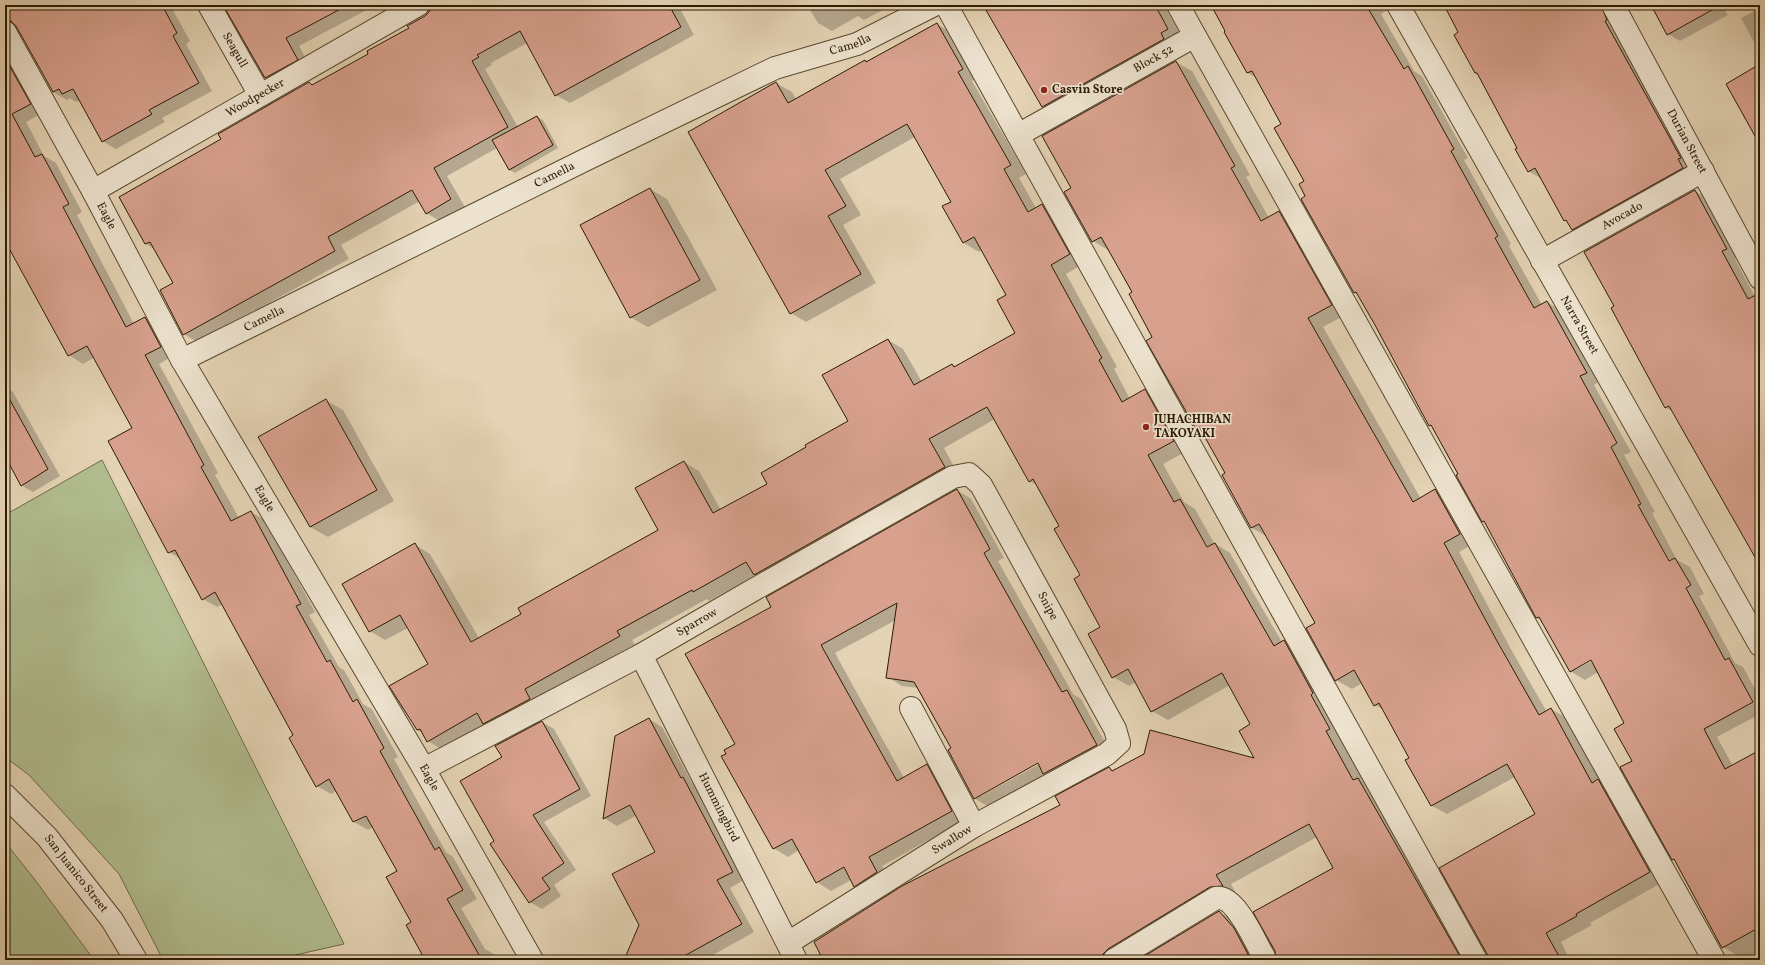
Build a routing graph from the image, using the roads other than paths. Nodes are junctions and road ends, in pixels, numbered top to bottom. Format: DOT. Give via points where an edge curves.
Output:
graph roads {
  1 [pos="209,5"];
  2 [pos="418,5"];
  3 [pos="934,5"];
  4 [pos="946,5"];
  5 [pos="1178,5"];
  6 [pos="1398,5"];
  7 [pos="1613,5"];
  8 [pos="5,32"];
  9 [pos="1195,36"];
  10 [pos="260,95"];
  11 [pos="1018,135"];
  12 [pos="1703,171"];
  13 [pos="93,191"];
  14 [pos="1542,260"];
  15 [pos="1760,278"];
  16 [pos="182,360"];
  17 [pos="969,474"];
  18 [pos="1760,645"];
  19 [pos="641,655"];
  20 [pos="911,708"];
  21 [pos="1119,743"];
  22 [pos="424,769"];
  23 [pos="5,795"];
  24 [pos="974,826"];
  25 [pos="792,952"];
  26 [pos="136,960"];
  27 [pos="532,960"];
  28 [pos="1114,960"];
  29 [pos="1264,960"];
  30 [pos="1476,960"];
  31 [pos="1714,960"];
  1 -- 10 [label="street, Seagull"];
  2 -- 10 [label="street, Woodpecker"];
  3 -- 16 [label="street, Camella" via="857,44 775,68"];
  4 -- 11 [label="street"];
  5 -- 9 [label="street"];
  6 -- 14 [label="street, Narra Street"];
  7 -- 12 [label="street, Durian Street"];
  8 -- 13 [label="street, Eagle"];
  9 -- 11 [label="street, Block 52"];
  9 -- 31 [label="street"];
  10 -- 13 [label="street, Woodpecker"];
  11 -- 30 [label="street"];
  12 -- 14 [label="street, Avocado"];
  12 -- 15 [label="street, Durian Street"];
  13 -- 16 [label="street, Eagle"];
  14 -- 18 [label="street, Narra Street"];
  16 -- 22 [label="street, Eagle"];
  17 -- 19 [label="street, Sparrow" via="953,477"];
  17 -- 21 [label="street, Snipe" via="981,485 1115,729"];
  19 -- 22 [label="street, Sparrow"];
  19 -- 25 [label="street, Hummingbird"];
  20 -- 24 [label="street"];
  21 -- 24 [label="street, Swallow" via="1107,754"];
  22 -- 27 [label="street, Eagle"];
  23 -- 26 [label="street, San Juanico Street" via="52,843 112,920"];
  24 -- 25 [label="street, Swallow"];
  28 -- 29 [label="street" via="1221,897 1228,900 1238,911"];
}
